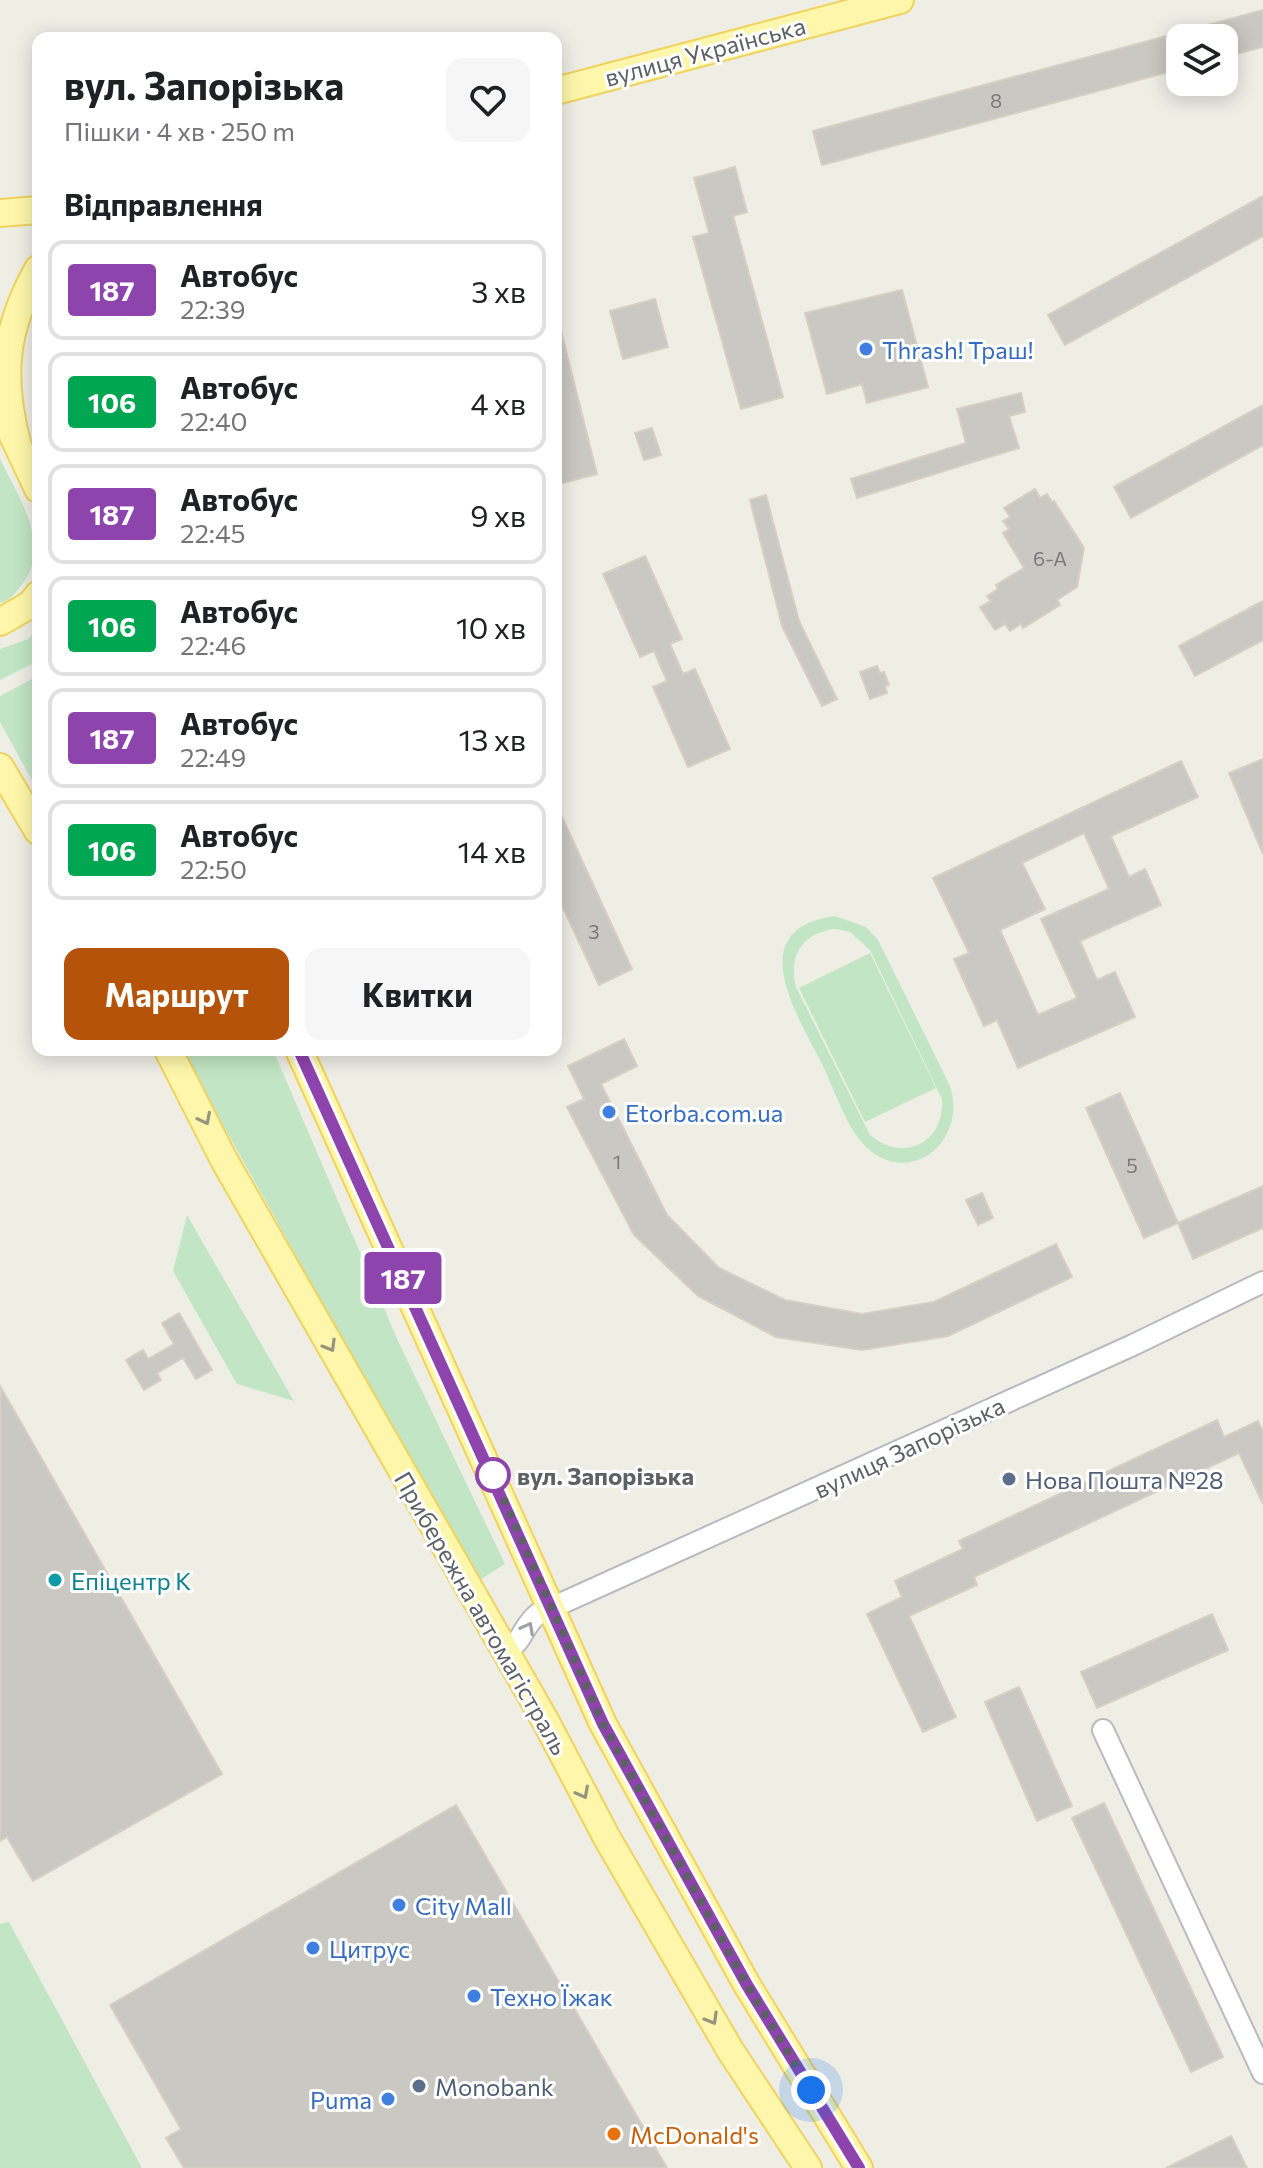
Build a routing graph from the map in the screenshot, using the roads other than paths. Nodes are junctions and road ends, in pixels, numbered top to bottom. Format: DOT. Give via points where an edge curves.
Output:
graph roads {
  1 [pos="900,0"];
  2 [pos="562,89"];
  3 [pos="32,210"];
  4 [pos="0,213"];
  5 [pos="32,281"];
  6 [pos="0,410"];
  7 [pos="17,443"];
  8 [pos="32,476"];
  9 [pos="32,603"];
  10 [pos="0,622"];
  11 [pos="0,767"];
  12 [pos="32,821"];
  13 [pos="171,1056"];
  14 [pos="302,1056"];
  15 [pos="1263,1282"];
  16 [pos="553,1608"];
  17 [pos="505,1651"];
  18 [pos="1103,1730"];
  19 [pos="1263,2073"];
  20 [pos="808,2168"];
  21 [pos="859,2168"];
  1 -- 2 [label="main road, вулиця Українська"];
  3 -- 4 [label="main road"];
  5 -- 7 [label="main road" via="15,315 7,348 5,380"];
  6 -- 7 [label="main road"];
  7 -- 8 [label="main road"];
  9 -- 10 [label="main road"];
  11 -- 12 [label="main road"];
  13 -- 17 [label="main road, Прибережна автомагістраль, one-way" via="224,1160"];
  14 -- 16 [label="main road, Прибережна автомагістраль"];
  15 -- 16 [label="street, вулиця Запорізька"];
  17 -- 16 [label="street, вулиця Запорізька, one-way" via="522,1639 534,1616"];
  16 -- 21 [label="main road, Прибережна автомагістраль" via="603,1724 747,1985"];
  17 -- 20 [label="main road, Прибережна автомагістраль, one-way" via="723,2037"];
  18 -- 19 [label="street"];
}
